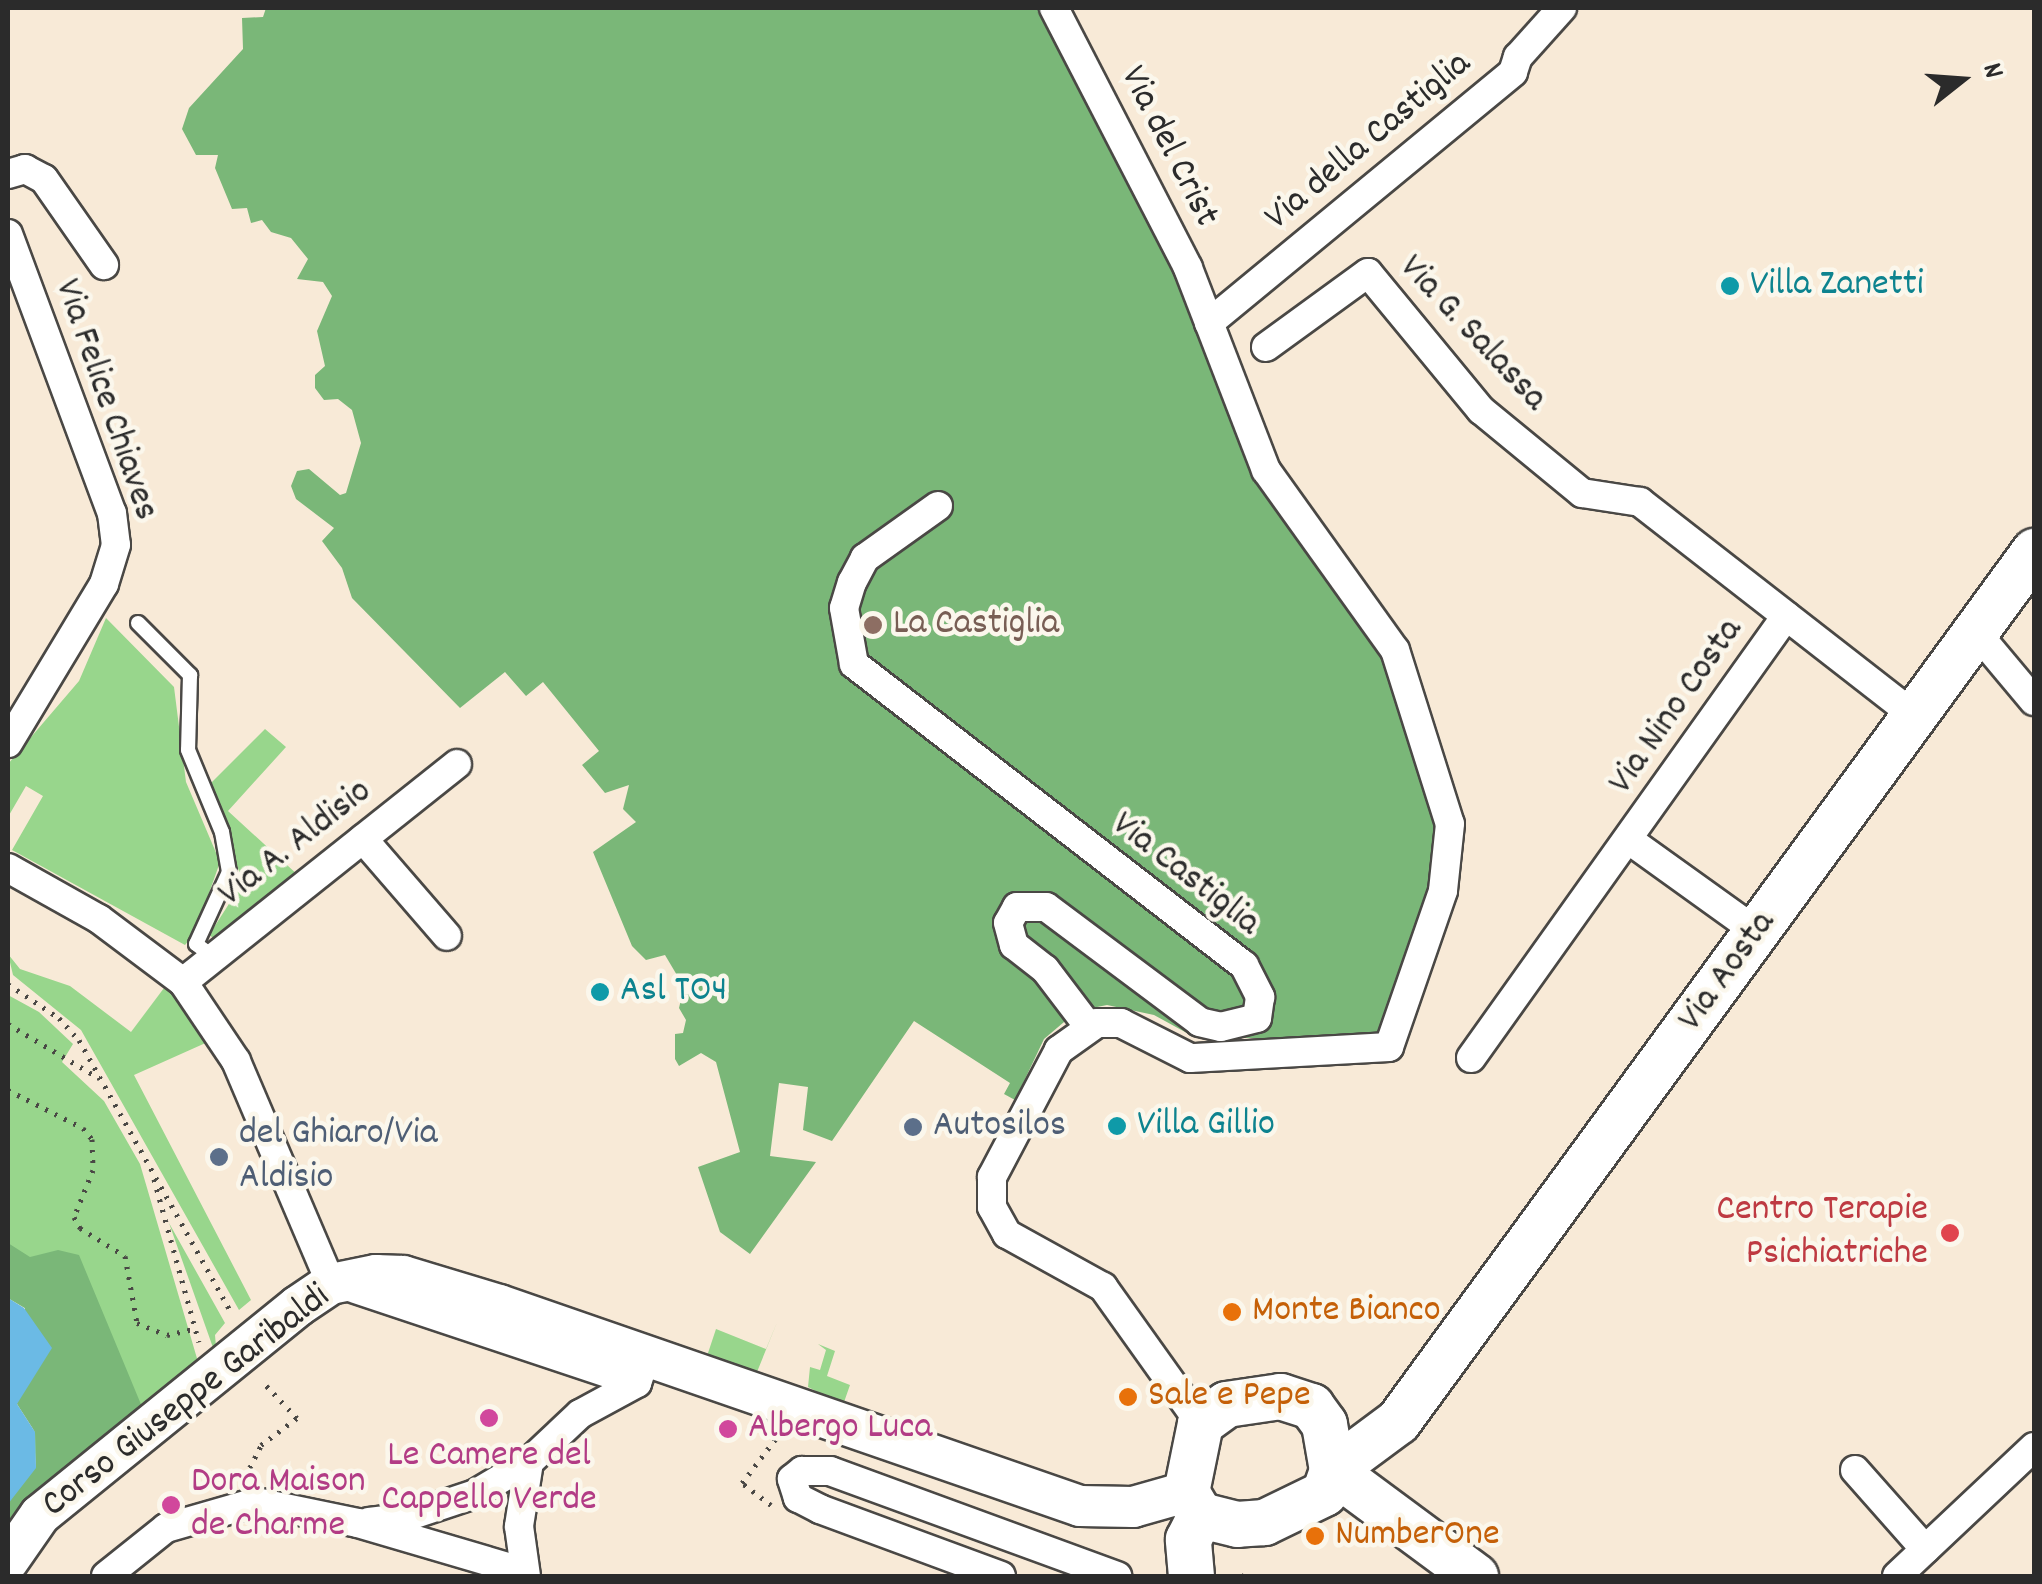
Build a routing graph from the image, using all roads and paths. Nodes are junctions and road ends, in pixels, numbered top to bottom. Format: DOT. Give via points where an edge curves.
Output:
graph roads {
  1 [pos="1054,8"];
  2 [pos="1562,8"];
  3 [pos="8,174"];
  4 [pos="8,234"];
  5 [pos="104,266"];
  6 [pos="1209,323"];
  7 [pos="1266,347"];
  8 [pos="938,506"];
  9 [pos="2034,551"];
  10 [pos="1786,616"];
  11 [pos="138,622"];
  12 [pos="1976,632"];
  13 [pos="2034,700"];
  14 [pos="1914,716"];
  15 [pos="8,743"];
  16 [pos="457,764"];
  17 [pos="363,839"];
  18 [pos="1629,840"];
  19 [pos="8,868"];
  20 [pos="1757,932"];
  21 [pos="446,936"];
  22 [pos="214,957"];
  23 [pos="183,982"];
  24 [pos="8,984"];
  25 [pos="8,1024"];
  26 [pos="1089,1027"];
  27 [pos="1471,1058"];
  28 [pos="100,1078"];
  29 [pos="8,1090"];
  30 [pos="152,1170"];
  31 [pos="343,1286"];
  32 [pos="231,1312"];
  33 [pos="194,1330"];
  34 [pos="202,1350"];
  35 [pos="642,1370"];
  36 [pos="246,1374"];
  37 [pos="1418,1389"];
  38 [pos="1200,1423"];
  39 [pos="1324,1424"];
  40 [pos="1383,1438"];
  41 [pos="2034,1446"];
  42 [pos="529,1462"];
  43 [pos="1332,1470"];
  44 [pos="1855,1470"];
  45 [pos="1193,1503"];
  46 [pos="235,1505"];
  47 [pos="1384,1508"];
  48 [pos="358,1523"];
  49 [pos="1926,1550"];
  50 [pos="8,1561"];
  51 [pos="525,1574"];
  52 [pos="106,1576"];
  53 [pos="1001,1576"];
  54 [pos="1117,1576"];
  55 [pos="1191,1576"];
  56 [pos="1476,1576"];
  57 [pos="1896,1576"];
  1 -- 6 [label="street, Via del Crist" via="1188,268"];
  2 -- 6 [label="street, Via della Castiglia" via="1518,56 1513,72"];
  3 -- 5 [label="street, Via Felice Chiaves" via="35,172 92,231"];
  4 -- 15 [label="street, Via Felice Chiaves" via="112,513 116,545 104,584"];
  6 -- 26 [label="street" via="1266,470 1396,650 1450,824 1443,892 1390,1047 1190,1058 1121,1023"];
  7 -- 10 [label="street, Via G. Salassa" via="1368,273 1481,410 1567,481 1582,493 1640,502"];
  8 -- 26 [label="street, Via Castiglia" via="858,570 844,608 854,664 1244,966 1260,997 1256,1018 1222,1027 1200,1022 1046,908 1017,906 1008,923 1014,945 1045,969"];
  9 -- 12 [label="main road, Via Aosta"];
  10 -- 14 [label="street, Via G. Salassa"];
  10 -- 18 [label="street, Via Nino Costa"];
  11 -- 22 [label="lane" via="190,675 188,750 222,832 229,872 196,944"];
  12 -- 13 [label="street"];
  12 -- 14 [label="main road, Via Aosta"];
  14 -- 20 [label="main road, Via Aosta"];
  16 -- 17 [label="street, Via A. Aldisio"];
  17 -- 21 [label="street"];
  17 -- 22 [label="street, Via A. Aldisio"];
  18 -- 20 [label="street, Via Nino Costa"];
  18 -- 27 [label="street, Via Nino Costa"];
  19 -- 23 [label="street" via="99,920"];
  20 -- 37 [label="main road, Via Aosta"];
  22 -- 23 [label="street, Via A. Aldisio"];
  23 -- 31 [label="street" via="236,1061"];
  24 -- 28 [label="path" via="60,1018"];
  25 -- 28 [label="path"];
  26 -- 38 [label="street" via="1051,1065 992,1177 992,1206 1007,1234 1103,1287"];
  28 -- 30 [label="path"];
  29 -- 33 [label="path" via="92,1139 93,1170 74,1217 80,1228 125,1256 138,1323 167,1336"];
  30 -- 32 [label="path"];
  30 -- 33 [label="path"];
  31 -- 35 [label="main road, Corso Giuseppe Garibaldi" via="403,1276"];
  31 -- 50 [label="main road, Corso Giuseppe Garibaldi" via="40,1515"];
  33 -- 34 [label="path"];
  35 -- 42 [label="street" via="580,1414"];
  35 -- 45 [label="main road, Corso Giuseppe Garibaldi" via="1080,1506"];
  36 -- 46 [label="path" via="268,1382 297,1418 261,1445"];
  37 -- 39 [label="main road, Via Aosta" via="1379,1411"];
  37 -- 40 [label="main road, Via Aosta"];
  38 -- 39 [label="main road" via="1226,1404 1280,1396 1311,1406"];
  38 -- 45 [label="main road"];
  39 -- 43 [label="main road"];
  40 -- 43 [label="main road, Via Aosta"];
  40 -- 47 [label="main road" via="1376,1484"];
  41 -- 49 [label="street"];
  42 -- 48 [label="street" via="475,1494 403,1518"];
  42 -- 51 [label="street" via="519,1526"];
  43 -- 45 [label="main road" via="1324,1493 1290,1515 1237,1524"];
  43 -- 47 [label="main road"];
  44 -- 49 [label="street"];
  45 -- 55 [label="main road"];
  46 -- 48 [label="street" via="274,1505"];
  46 -- 52 [label="street" via="166,1528"];
  47 -- 56 [label="main road"];
  48 -- 51 [label="street"];
  49 -- 57 [label="street"];
  53 -- 54 [label="street" via="820,1509 798,1498 792,1479 830,1471"];
}
